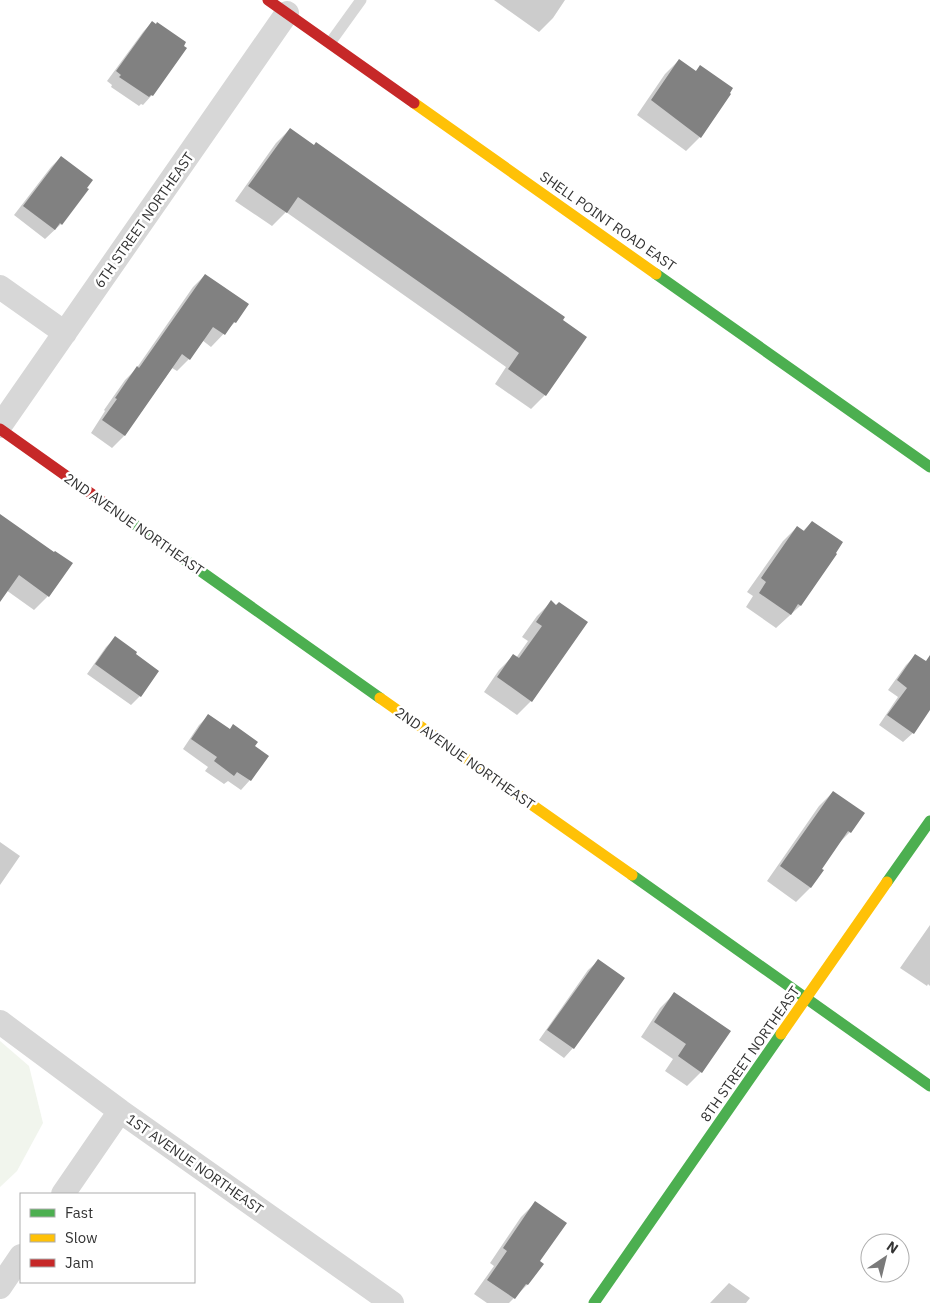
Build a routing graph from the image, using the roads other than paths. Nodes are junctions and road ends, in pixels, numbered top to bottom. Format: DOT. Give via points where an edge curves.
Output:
graph roads {
  1 [pos="361,0"];
  2 [pos="278,6"];
  3 [pos="330,43"];
  4 [pos="0,287"];
  5 [pos="64,334"];
  6 [pos="0,428"];
  7 [pos="930,467"];
  8 [pos="930,822"];
  9 [pos="806,999"];
  10 [pos="0,1022"];
  11 [pos="930,1086"];
  12 [pos="120,1111"];
  13 [pos="64,1193"];
  14 [pos="20,1257"];
  15 [pos="0,1287"];
  16 [pos="392,1303"];
  17 [pos="594,1303"];
  1 -- 3 [label="lane"];
  2 -- 3 [label="street, SHELL POINT ROAD EAST"];
  2 -- 5 [label="street, 6TH STREET NORTHEAST"];
  3 -- 7 [label="street, SHELL POINT ROAD EAST"];
  4 -- 5 [label="street"];
  5 -- 6 [label="street, 6TH STREET NORTHEAST"];
  6 -- 9 [label="street, 2ND AVENUE NORTHEAST"];
  8 -- 9 [label="street, 8TH STREET NORTHEAST"];
  9 -- 11 [label="street, 2ND AVENUE NORTHEAST"];
  9 -- 17 [label="street, 8TH STREET NORTHEAST"];
  10 -- 12 [label="street, 1ST AVENUE NORTHEAST"];
  12 -- 13 [label="street"];
  12 -- 16 [label="street, 1ST AVENUE NORTHEAST"];
  14 -- 15 [label="street"];
}
